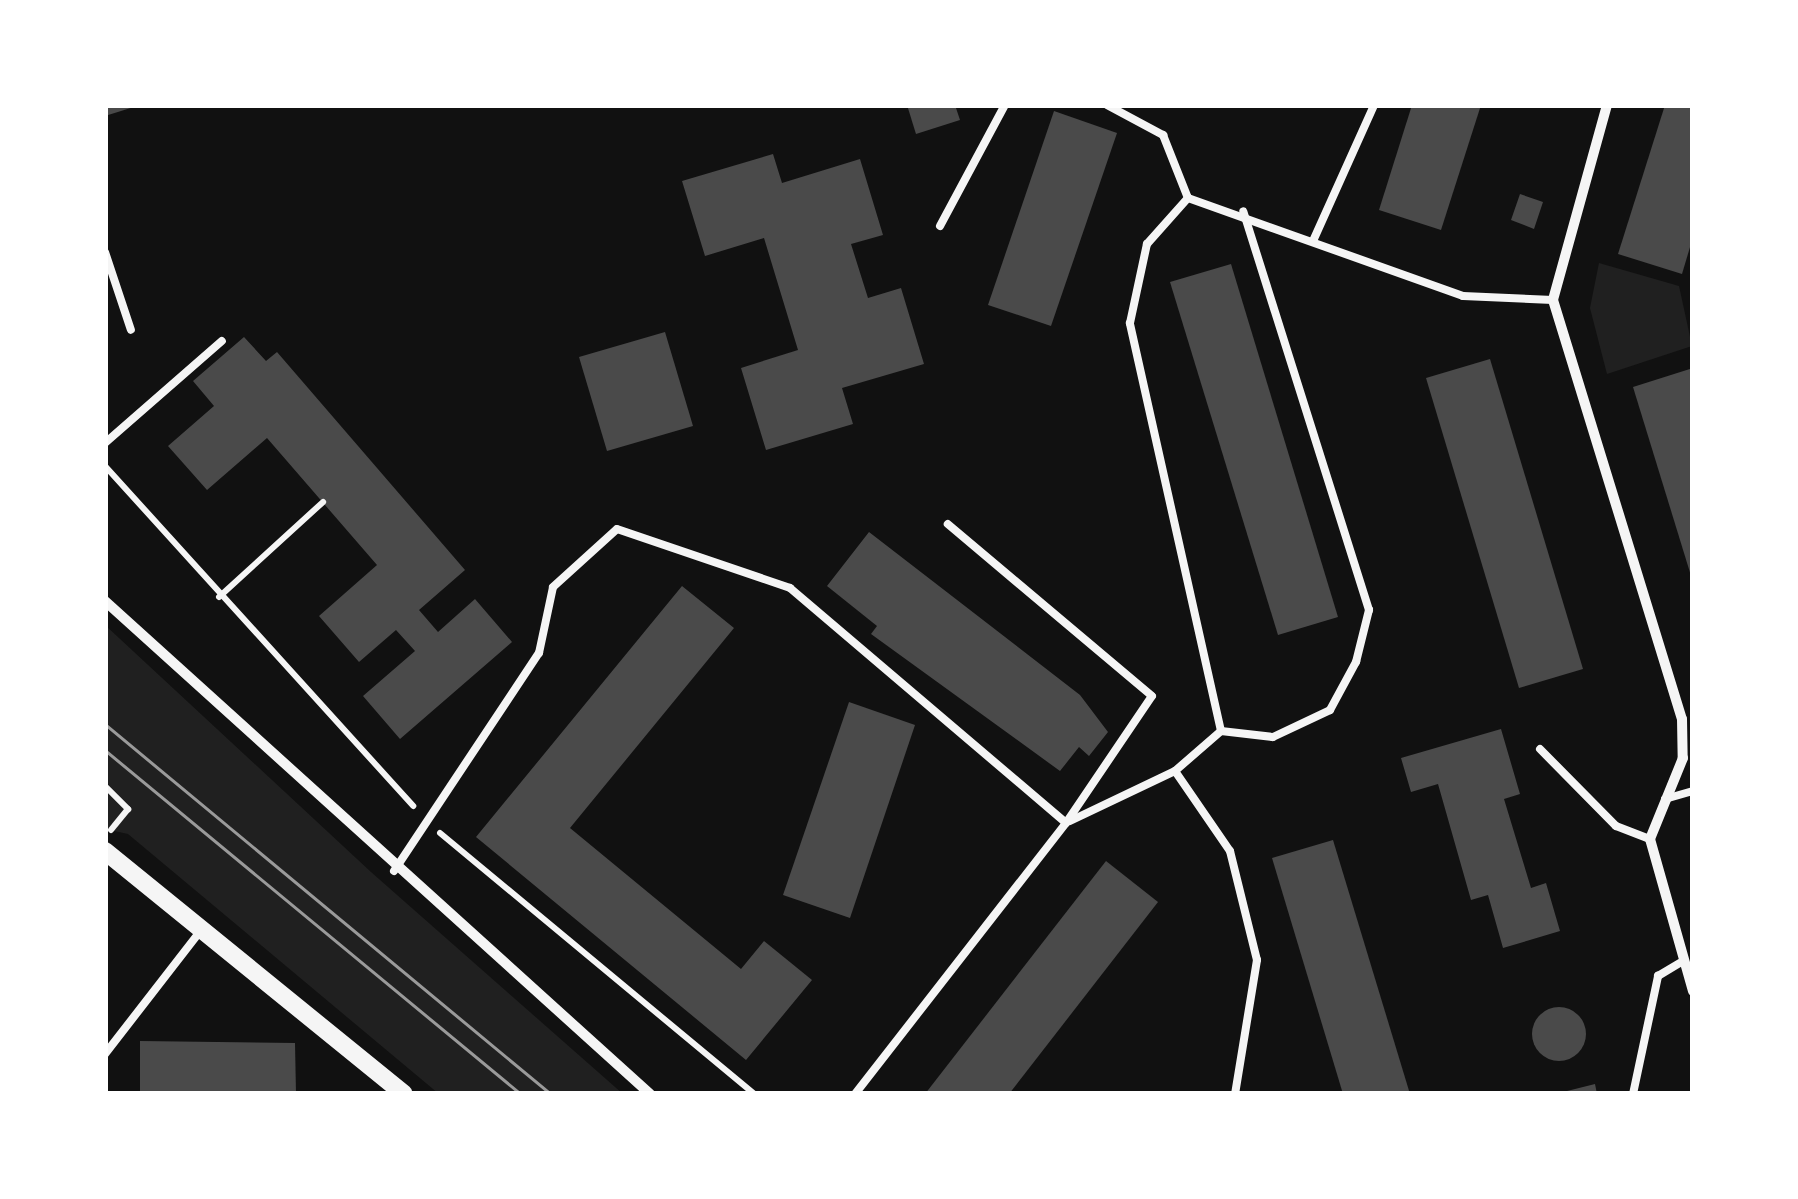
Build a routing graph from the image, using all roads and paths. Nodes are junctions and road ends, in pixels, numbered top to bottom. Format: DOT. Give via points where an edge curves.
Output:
graph roads {
  1 [pos="1004,105"];
  2 [pos="1107,105"];
  3 [pos="1374,105"];
  4 [pos="1606,105"];
  5 [pos="1188,198"];
  6 [pos="1243,211"];
  7 [pos="940,226"];
  8 [pos="1313,241"];
  9 [pos="105,252"];
  10 [pos="1553,300"];
  11 [pos="131,330"];
  12 [pos="222,341"];
  13 [pos="105,443"];
  14 [pos="105,466"];
  15 [pos="322,502"];
  16 [pos="948,524"];
  17 [pos="219,597"];
  18 [pos="105,601"];
  19 [pos="1222,731"];
  20 [pos="1540,749"];
  21 [pos="1176,771"];
  22 [pos="105,786"];
  23 [pos="1693,790"];
  24 [pos="1666,799"];
  25 [pos="1066,824"];
  26 [pos="431,826"];
  27 [pos="105,837"];
  28 [pos="1650,840"];
  29 [pos="105,851"];
  30 [pos="394,871"];
  31 [pos="202,929"];
  32 [pos="1681,962"];
  33 [pos="1693,991"];
  34 [pos="105,1054"];
  35 [pos="404,1094"];
  36 [pos="650,1094"];
  37 [pos="754,1094"];
  38 [pos="855,1094"];
  39 [pos="1234,1094"];
  40 [pos="1633,1094"];
  1 -- 7 [label="lane"];
  2 -- 5 [label="lane" via="1163,136"];
  3 -- 8 [label="lane"];
  4 -- 10 [label="street"];
  5 -- 6 [label="lane"];
  5 -- 19 [label="lane" via="1147,244 1130,323"];
  6 -- 8 [label="lane"];
  6 -- 19 [label="lane" via="1368,610 1356,662 1330,710 1273,738"];
  8 -- 10 [label="lane" via="1462,296"];
  9 -- 11 [label="lane"];
  10 -- 24 [label="street" via="1682,719 1683,758"];
  12 -- 13 [label="lane"];
  14 -- 17 [label="path"];
  15 -- 17 [label="path"];
  16 -- 25 [label="lane" via="1152,696"];
  17 -- 26 [label="path"];
  18 -- 30 [label="street"];
  19 -- 21 [label="lane"];
  20 -- 28 [label="lane" via="1616,826"];
  21 -- 25 [label="lane"];
  21 -- 39 [label="lane" via="1230,851 1256,960"];
  22 -- 27 [label="path" via="128,809"];
  23 -- 24 [label="lane"];
  24 -- 28 [label="street"];
  25 -- 26 [label="lane" via="790,588 616,529 554,586 539,653"];
  25 -- 38 [label="lane"];
  26 -- 30 [label="lane"];
  26 -- 37 [label="path"];
  28 -- 32 [label="street"];
  29 -- 31 [label="street"];
  30 -- 36 [label="street"];
  31 -- 34 [label="lane"];
  31 -- 35 [label="street"];
  32 -- 33 [label="street"];
  32 -- 40 [label="lane" via="1658,976"];
}
